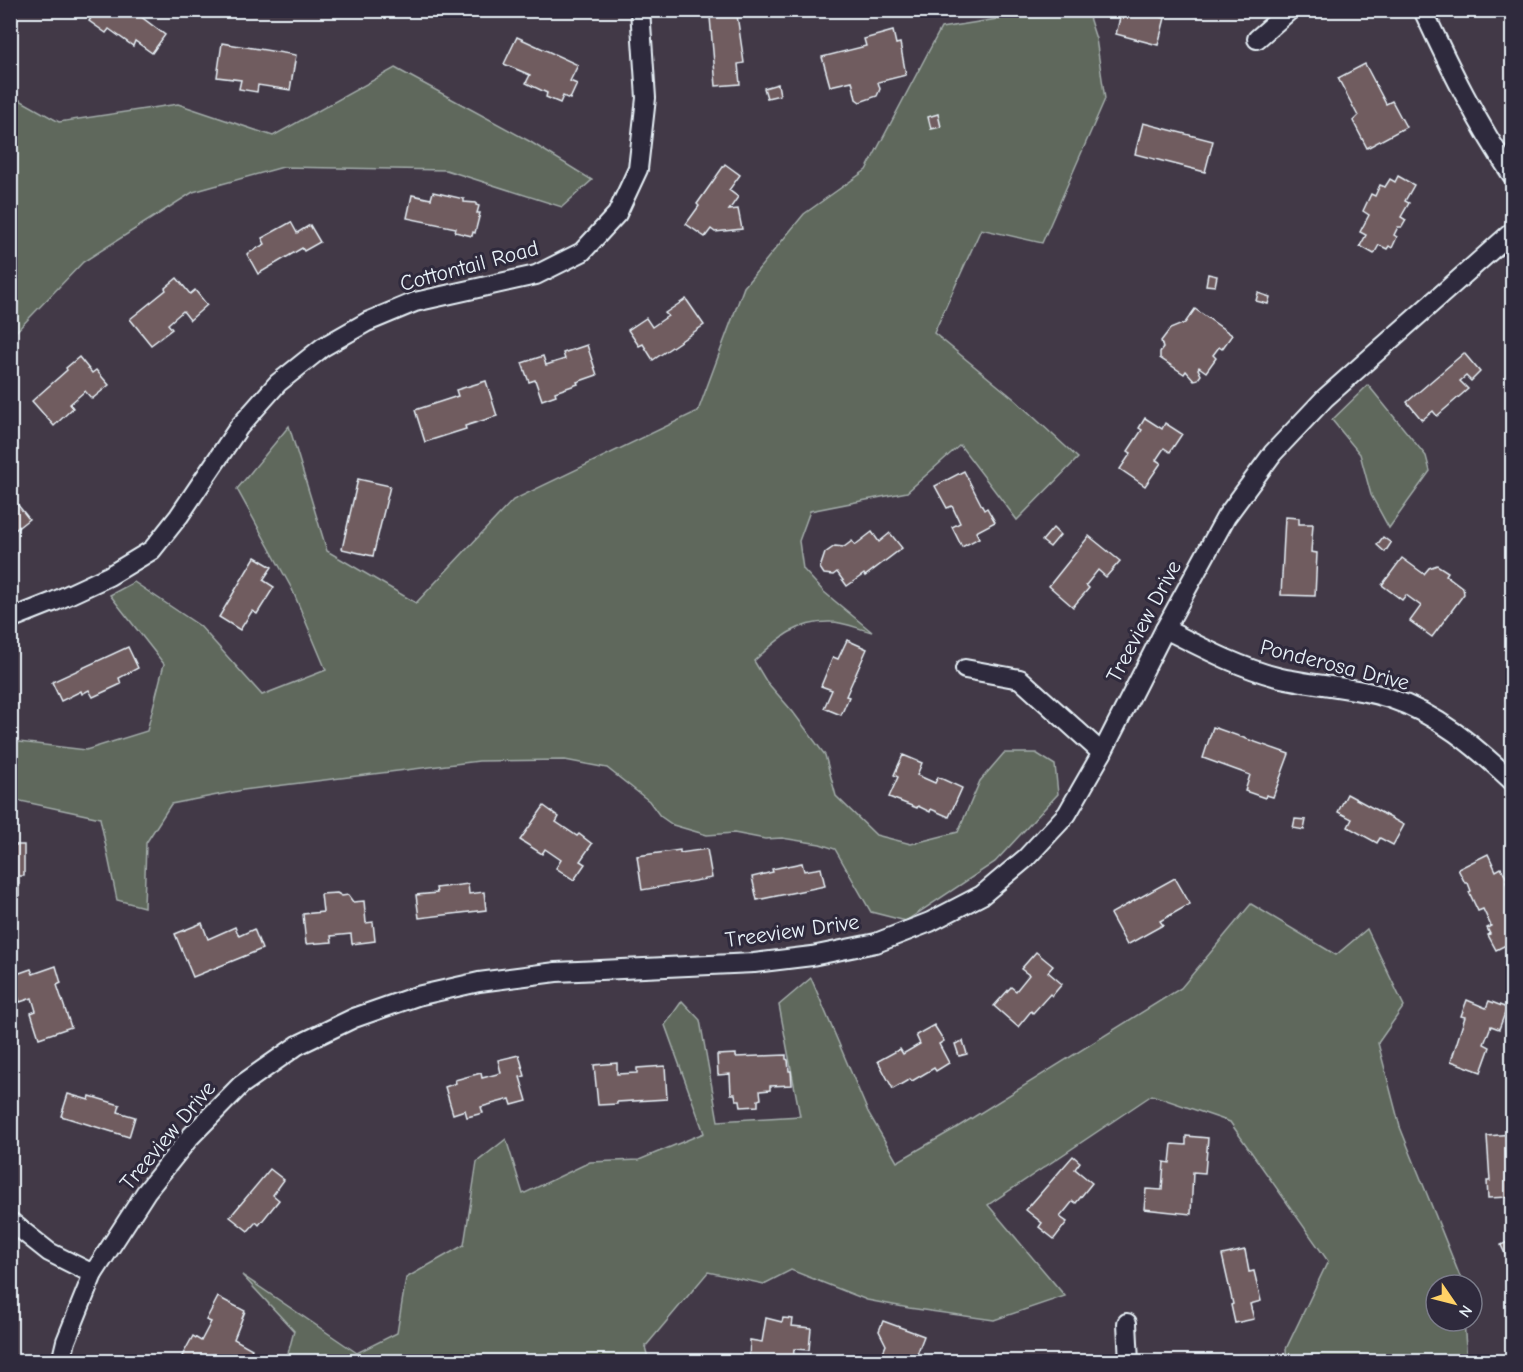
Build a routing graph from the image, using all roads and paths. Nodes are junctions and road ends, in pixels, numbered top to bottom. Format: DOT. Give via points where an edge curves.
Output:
graph roads {
  1 [pos="640,10"];
  2 [pos="1290,10"];
  3 [pos="1423,10"];
  4 [pos="1257,39"];
  5 [pos="1512,175"];
  6 [pos="1512,232"];
  7 [pos="10,619"];
  8 [pos="1165,628"];
  9 [pos="965,669"];
  10 [pos="1102,753"];
  11 [pos="1512,781"];
  12 [pos="10,1221"];
  13 [pos="93,1274"];
  14 [pos="1127,1323"];
  15 [pos="61,1362"];
  16 [pos="1129,1362"];
  1 -- 7 [label="street, Cottontail Road" via="646,98 638,169 617,214 582,252 536,275 415,302 323,346 278,383 239,427 152,550 109,576"];
  2 -- 4 [label="street"];
  3 -- 5 [label="street" via="1454,78"];
  6 -- 8 [label="street, Treeview Drive" via="1325,398 1273,453 1226,517"];
  8 -- 10 [label="street, Treeview Drive"];
  8 -- 11 [label="street, Ponderosa Drive" via="1244,666 1278,677 1389,698 1431,716 1476,747"];
  9 -- 10 [label="street" via="1020,679"];
  10 -- 13 [label="street, Treeview Drive" via="1067,814 1026,858 982,895 930,922 876,943 754,963 556,972 479,982 417,996 298,1045 241,1085 190,1137 146,1192"];
  12 -- 13 [label="street" via="49,1252"];
  13 -- 15 [label="street, Treeview Drive"];
  14 -- 16 [label="street"];
}
